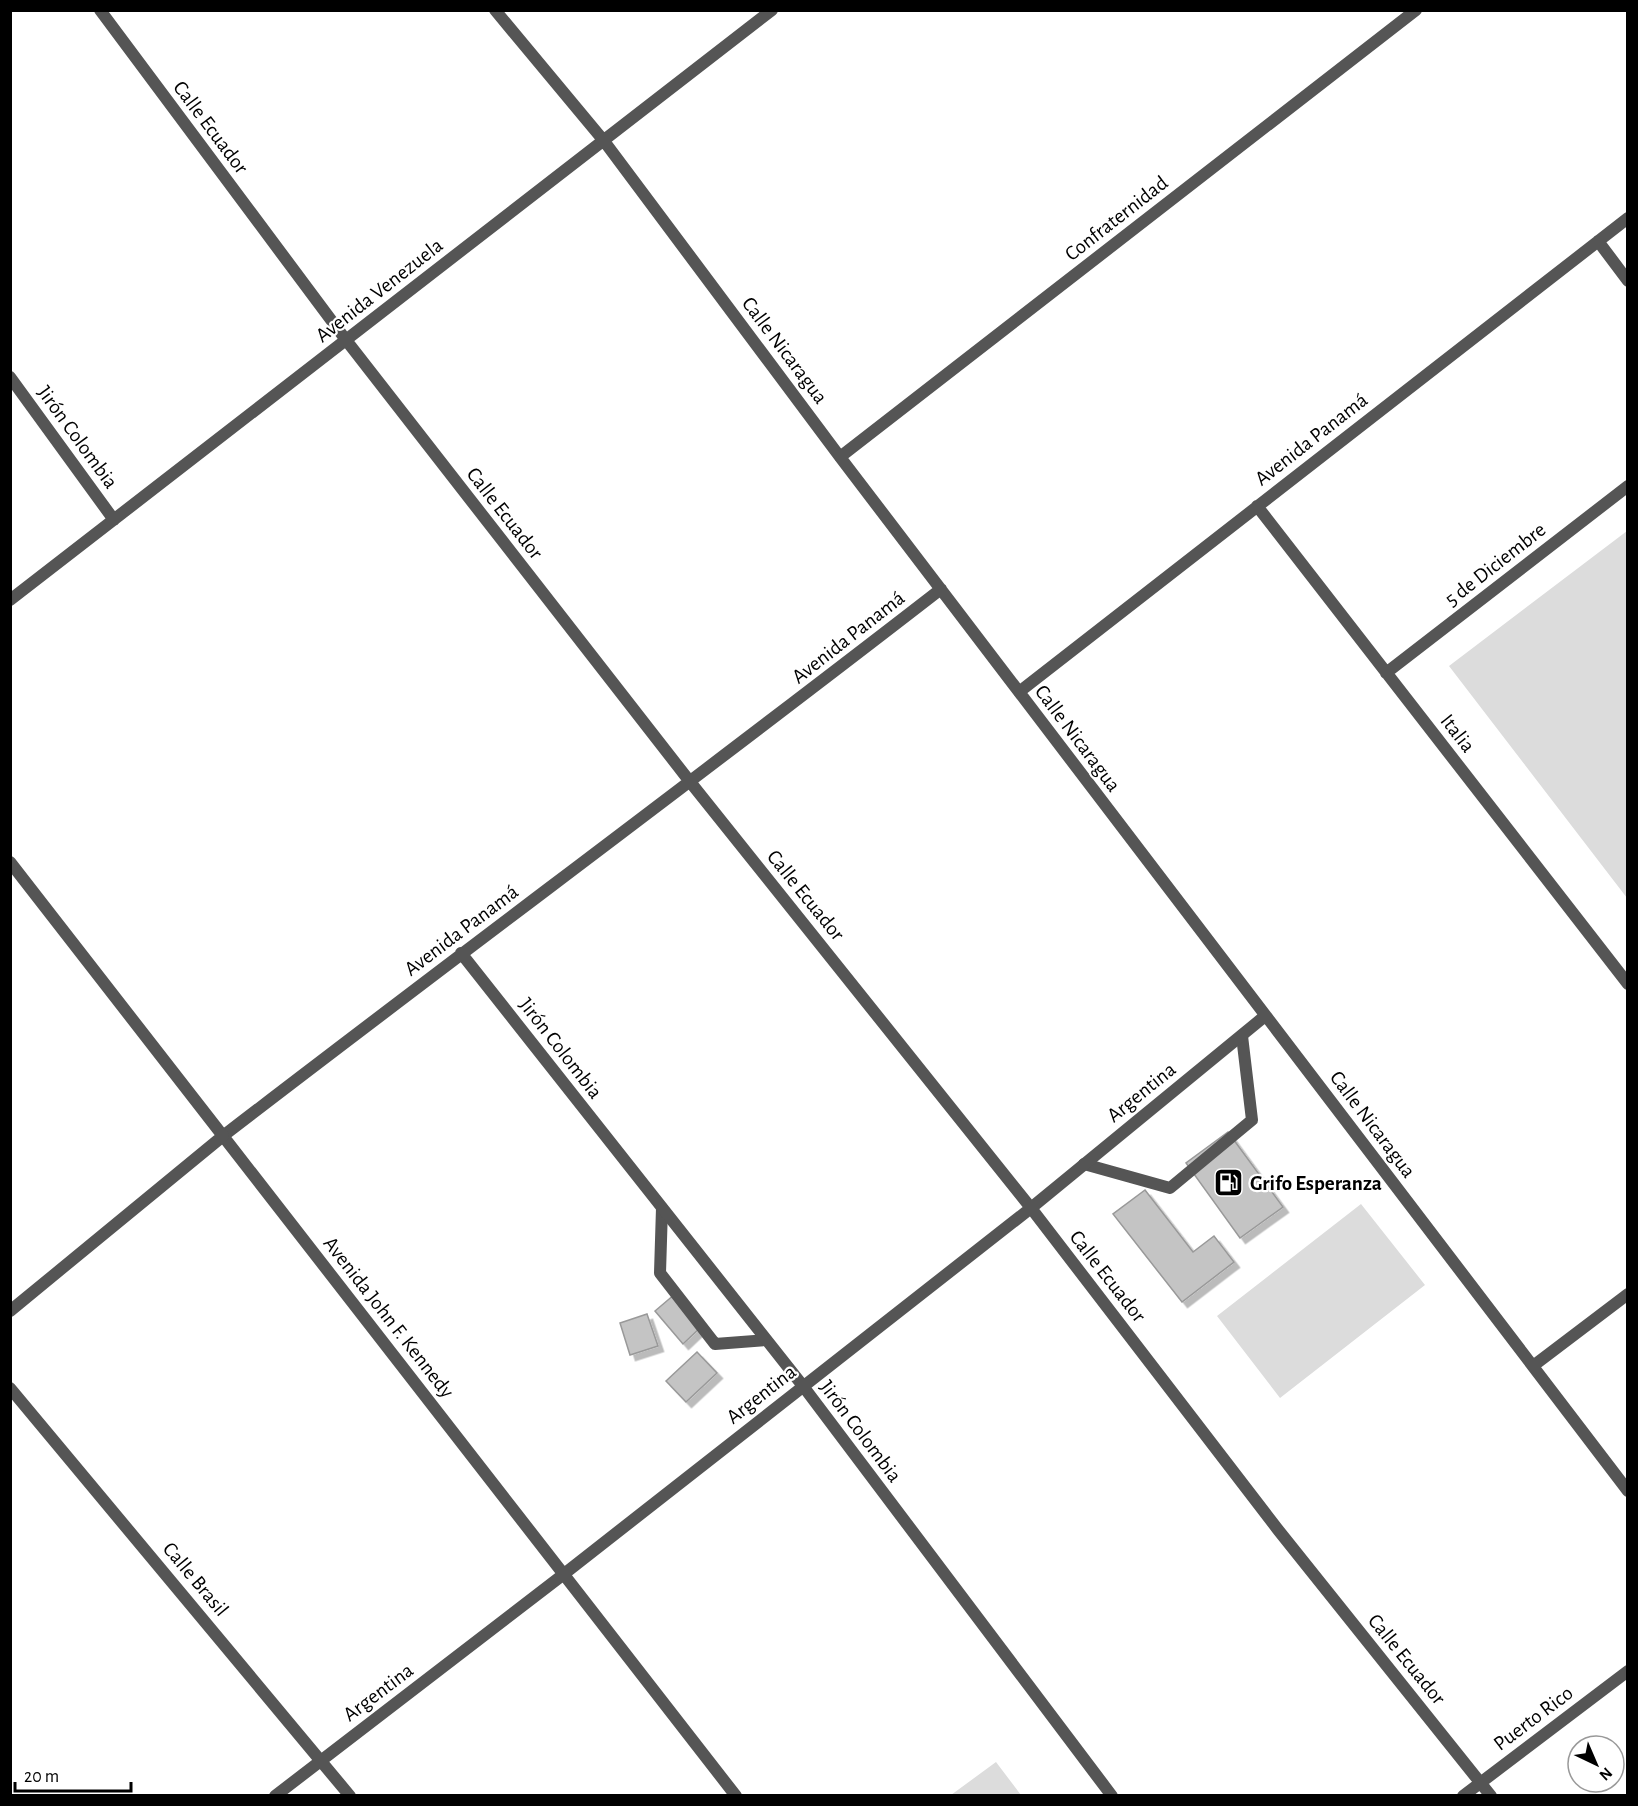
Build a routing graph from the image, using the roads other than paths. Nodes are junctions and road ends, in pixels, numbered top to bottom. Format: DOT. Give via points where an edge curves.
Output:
graph roads {
  1 [pos="100,10"];
  2 [pos="495,10"];
  3 [pos="772,10"];
  4 [pos="1416,10"];
  5 [pos="604,141"];
  6 [pos="1628,218"];
  7 [pos="1598,241"];
  8 [pos="1628,281"];
  9 [pos="346,340"];
  10 [pos="10,377"];
  11 [pos="840,457"];
  12 [pos="1628,486"];
  13 [pos="1257,506"];
  14 [pos="114,520"];
  15 [pos="941,589"];
  16 [pos="10,600"];
  17 [pos="1386,673"];
  18 [pos="1019,692"];
  19 [pos="691,783"];
  20 [pos="10,862"];
  21 [pos="461,953"];
  22 [pos="1628,984"];
  23 [pos="1265,1017"];
  24 [pos="1242,1035"];
  25 [pos="223,1136"];
  26 [pos="1084,1164"];
  27 [pos="662,1208"];
  28 [pos="1031,1208"];
  29 [pos="1628,1294"];
  30 [pos="10,1311"];
  31 [pos="766,1340"];
  32 [pos="1533,1366"];
  33 [pos="802,1386"];
  34 [pos="10,1388"];
  35 [pos="1628,1491"];
  36 [pos="564,1574"];
  37 [pos="1628,1671"];
  38 [pos="322,1760"];
  39 [pos="1481,1782"];
  40 [pos="275,1796"];
  41 [pos="350,1796"];
  42 [pos="736,1796"];
  43 [pos="1112,1796"];
  44 [pos="1463,1796"];
  45 [pos="1491,1796"];
  1 -- 9 [label="street, Calle Ecuador"];
  2 -- 5 [label="street, Calle Nicaragua"];
  3 -- 5 [label="street, Avenida Venezuela"];
  4 -- 11 [label="street, Confraternidad"];
  5 -- 9 [label="street, Avenida Venezuela"];
  5 -- 11 [label="street, Calle Nicaragua"];
  6 -- 7 [label="street, Avenida Panamá"];
  7 -- 8 [label="street"];
  7 -- 13 [label="street, Avenida Panamá"];
  9 -- 14 [label="street, Avenida Venezuela"];
  9 -- 19 [label="street, Calle Ecuador"];
  10 -- 14 [label="street, Jirón Colombia"];
  11 -- 15 [label="street, Calle Nicaragua"];
  12 -- 17 [label="street, 5 de Diciembre"];
  13 -- 17 [label="street, Italia"];
  13 -- 18 [label="street, Avenida Panamá"];
  14 -- 16 [label="street, Avenida Venezuela"];
  15 -- 18 [label="street, Calle Nicaragua"];
  15 -- 19 [label="street, Avenida Panamá"];
  17 -- 22 [label="street, Italia"];
  18 -- 23 [label="street, Calle Nicaragua"];
  19 -- 21 [label="street, Avenida Panamá"];
  19 -- 28 [label="street, Calle Ecuador"];
  20 -- 25 [label="street, Avenida John F. Kennedy"];
  21 -- 25 [label="street, Avenida Panamá"];
  21 -- 27 [label="street, Jirón Colombia"];
  23 -- 24 [label="street, Argentina"];
  23 -- 32 [label="street, Calle Nicaragua"];
  24 -- 26 [label="street, Argentina"];
  24 -- 26 [label="street" via="1252,1120 1170,1188"];
  25 -- 30 [label="street, Avenida Panamá"];
  25 -- 36 [label="street, Avenida John F. Kennedy"];
  26 -- 28 [label="street, Argentina"];
  27 -- 31 [label="street, Jirón Colombia"];
  27 -- 31 [label="street" via="660,1273 715,1344"];
  28 -- 33 [label="street, Argentina"];
  28 -- 39 [label="street, Calle Ecuador" via="1279,1531"];
  29 -- 32 [label="street"];
  31 -- 33 [label="street, Jirón Colombia"];
  32 -- 35 [label="street, Calle Nicaragua"];
  33 -- 36 [label="street, Argentina"];
  33 -- 43 [label="street, Jirón Colombia"];
  34 -- 38 [label="street, Calle Brasil"];
  36 -- 38 [label="street, Argentina"];
  36 -- 42 [label="street, Avenida John F. Kennedy"];
  37 -- 39 [label="street, Puerto Rico"];
  38 -- 40 [label="street, Argentina"];
  38 -- 41 [label="street, Calle Brasil"];
  39 -- 44 [label="street, Puerto Rico"];
  39 -- 45 [label="street, Calle Ecuador"];
}
